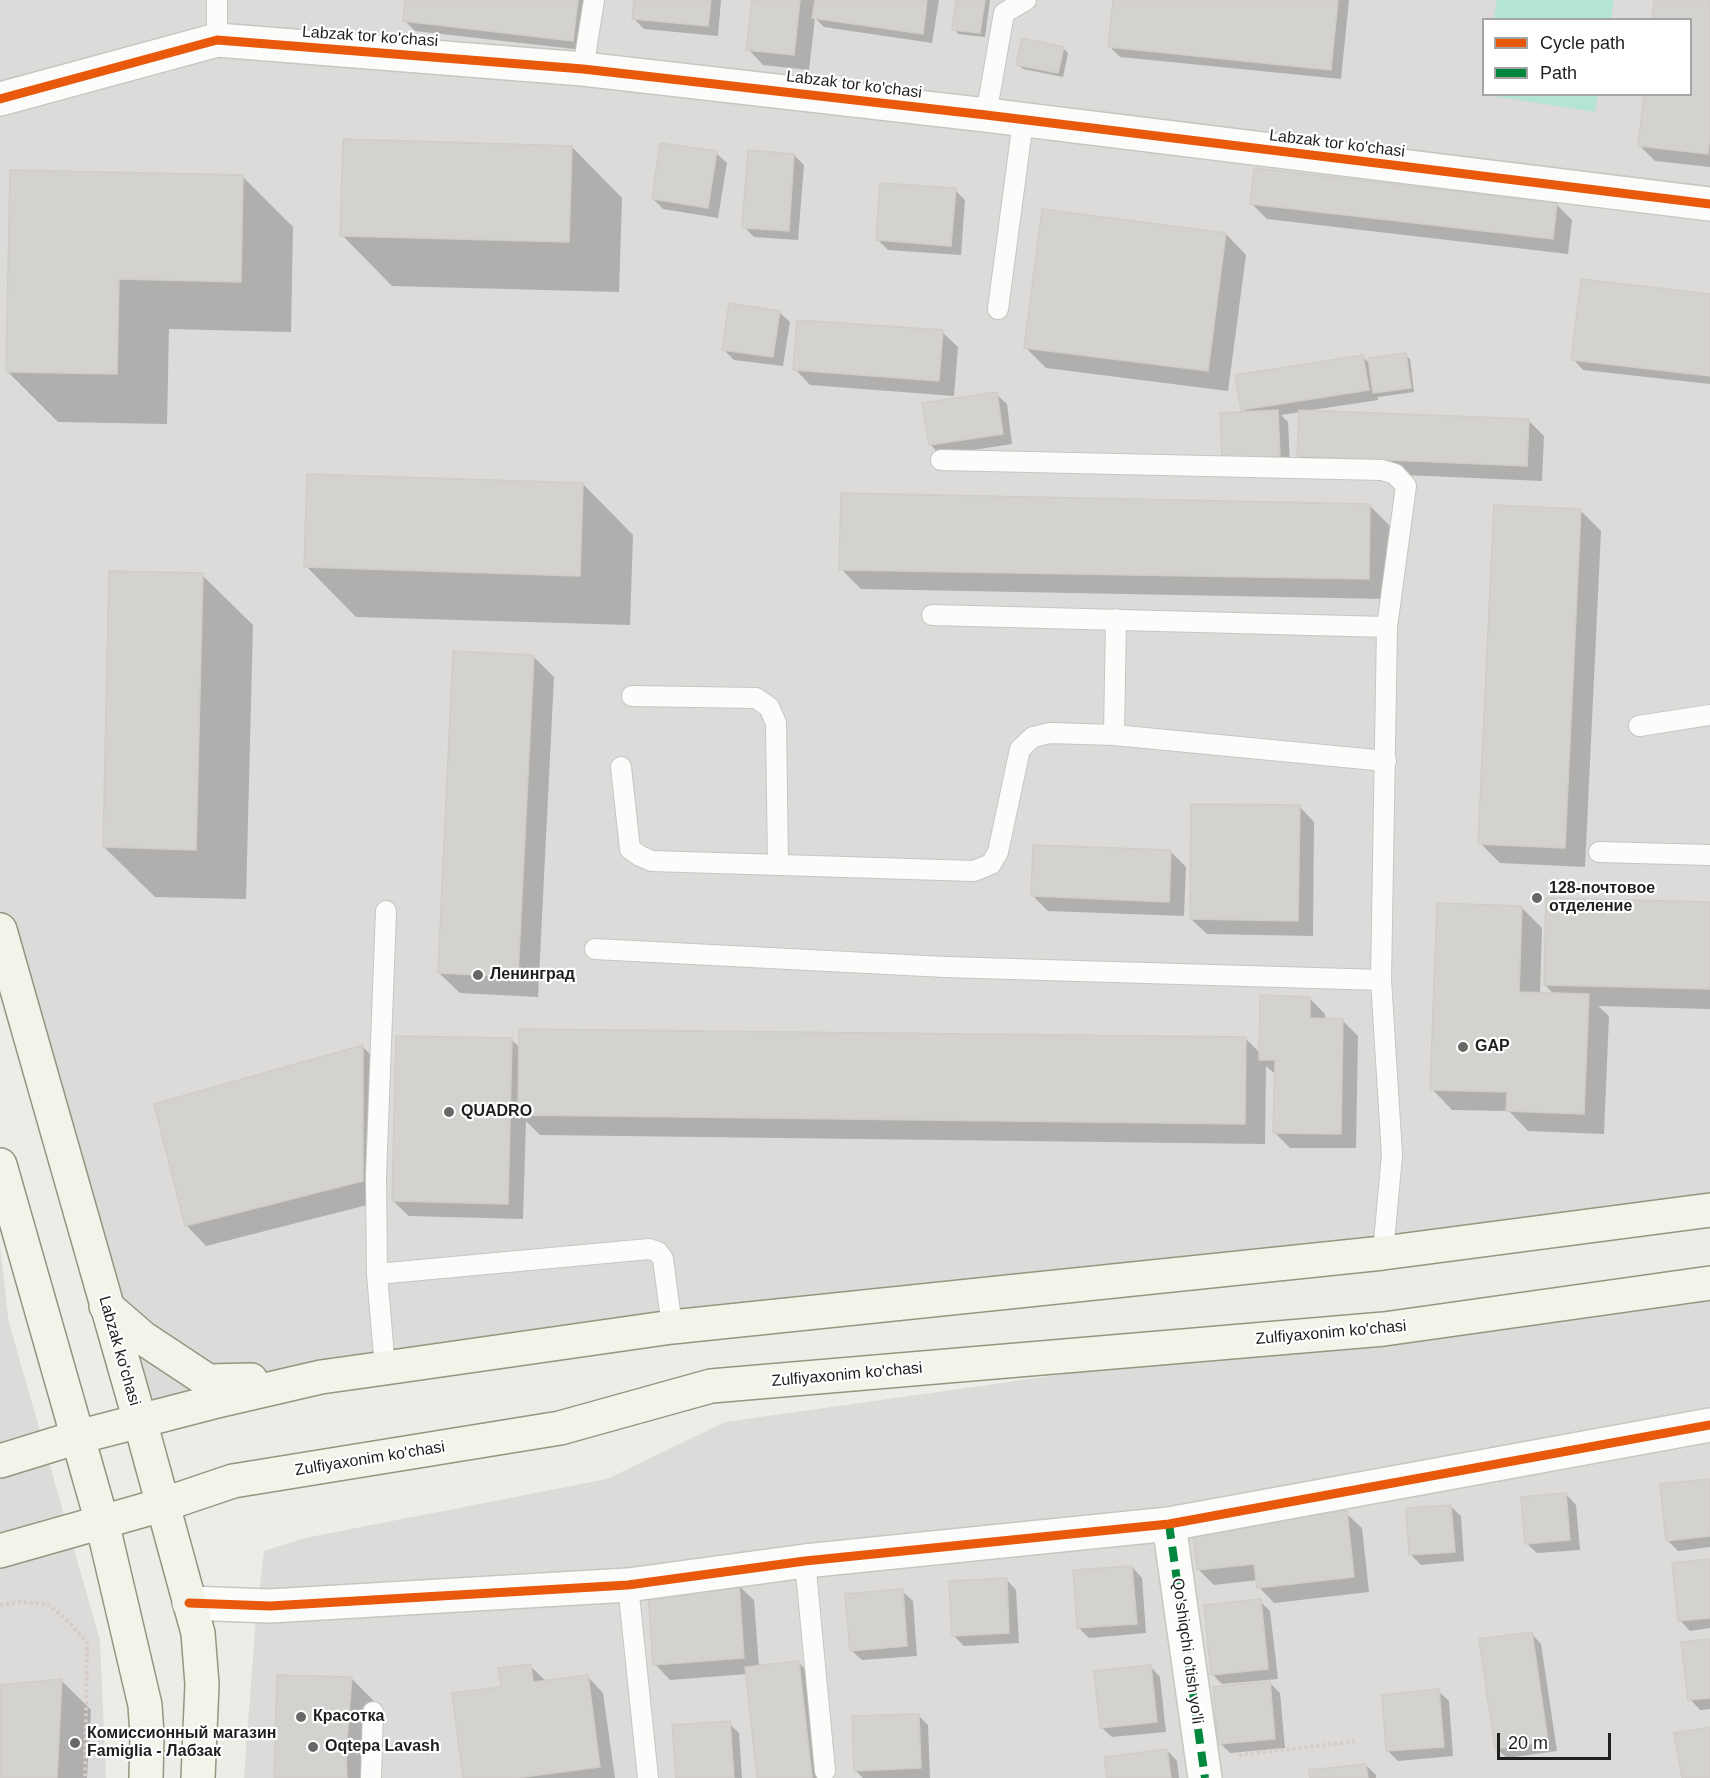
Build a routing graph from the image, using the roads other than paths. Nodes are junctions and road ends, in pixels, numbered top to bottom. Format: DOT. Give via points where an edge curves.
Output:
graph roads {
  1 [pos="217,0"];
  2 [pos="594,0"];
  3 [pos="1026,0"];
  4 [pos="217,40"];
  5 [pos="583,69"];
  6 [pos="0,99"];
  7 [pos="986,115"];
  8 [pos="1023,120"];
  9 [pos="1710,204"];
  10 [pos="998,309"];
  11 [pos="941,460"];
  12 [pos="932,615"];
  13 [pos="1116,619"];
  14 [pos="1387,627"];
  15 [pos="632,696"];
  16 [pos="1710,715"];
  17 [pos="1639,726"];
  18 [pos="1114,735"];
  19 [pos="1386,761"];
  20 [pos="621,768"];
  21 [pos="1599,852"];
  22 [pos="1710,855"];
  23 [pos="778,864"];
  24 [pos="386,911"];
  25 [pos="0,930"];
  26 [pos="595,950"];
  27 [pos="1381,980"];
  28 [pos="0,1165"];
  29 [pos="1710,1210"];
  30 [pos="1383,1253"];
  31 [pos="377,1274"];
  32 [pos="1710,1283"];
  33 [pos="106,1306"];
  34 [pos="672,1327"];
  35 [pos="385,1368"];
  36 [pos="321,1377"];
  37 [pos="140,1421"];
  38 [pos="1710,1425"];
  39 [pos="78,1437"];
  40 [pos="0,1461"];
  41 [pos="162,1505"];
  42 [pos="102,1522"];
  43 [pos="1169,1524"];
  44 [pos="0,1551"];
  45 [pos="805,1561"];
  46 [pos="628,1585"];
  47 [pos="189,1603"];
  48 [pos="373,1712"];
  49 [pos="1204,1769"];
  50 [pos="825,1771"];
  51 [pos="146,1778"];
  52 [pos="198,1778"];
  53 [pos="371,1778"];
  54 [pos="648,1778"];
  1 -- 4 [label="lane"];
  2 -- 5 [label="lane"];
  3 -- 7 [label="lane" via="1004,13"];
  4 -- 5 [label="street, Labzak tor ko'chasi"];
  4 -- 6 [label="street, Labzak tor ko'chasi"];
  5 -- 7 [label="street, Labzak tor ko'chasi"];
  7 -- 8 [label="street, Labzak tor ko'chasi"];
  8 -- 9 [label="street, Labzak tor ko'chasi"];
  8 -- 10 [label="lane"];
  11 -- 14 [label="lane" via="1382,470 1395,474 1406,486"];
  12 -- 13 [label="lane"];
  13 -- 14 [label="lane"];
  13 -- 18 [label="lane"];
  14 -- 19 [label="lane"];
  15 -- 23 [label="lane" via="756,698 769,707 776,723"];
  16 -- 17 [label="lane"];
  18 -- 19 [label="lane"];
  18 -- 23 [label="lane" via="1050,733 1033,737 1020,749 998,852 991,864 974,871"];
  19 -- 27 [label="lane"];
  20 -- 23 [label="lane" via="630,849 640,856 652,861"];
  21 -- 22 [label="lane"];
  24 -- 31 [label="lane" via="376,1176"];
  25 -- 33 [label="main road, Labzak ko'chasi"];
  26 -- 27 [label="lane" via="945,967"];
  27 -- 30 [label="lane" via="1392,1155"];
  28 -- 39 [label="main road"];
  29 -- 30 [label="main road"];
  30 -- 34 [label="main road"];
  31 -- 34 [label="lane" via="649,1249 663,1259"];
  31 -- 35 [label="lane"];
  32 -- 41 [label="main road, Zulfiyaxonim ko'chasi" via="1384,1329 711,1386 560,1428 233,1480"];
  33 -- 36 [label="main road" via="143,1338 208,1381"];
  33 -- 37 [label="main road, Labzak ko'chasi"];
  34 -- 35 [label="main road"];
  35 -- 36 [label="main road"];
  36 -- 37 [label="main road"];
  37 -- 39 [label="main road"];
  37 -- 41 [label="main road, Labzak ko'chasi"];
  38 -- 43 [label="street"];
  39 -- 40 [label="main road"];
  39 -- 42 [label="main road"];
  41 -- 42 [label="main road, Zulfiyaxonim ko'chasi"];
  41 -- 47 [label="main road, Labzak ko'chasi"];
  42 -- 44 [label="main road, Zulfiyaxonim ko'chasi"];
  42 -- 51 [label="main road" via="146,1705"];
  43 -- 45 [label="street"];
  43 -- 49 [label="street, Qo'shiqchi o'tish yo'li"];
  45 -- 46 [label="street"];
  45 -- 50 [label="lane"];
  46 -- 47 [label="street" via="270,1606"];
  46 -- 54 [label="lane"];
  47 -- 52 [label="main road, Labzak ko'chasi" via="198,1632 202,1684"];
  48 -- 53 [label="lane"];
}
